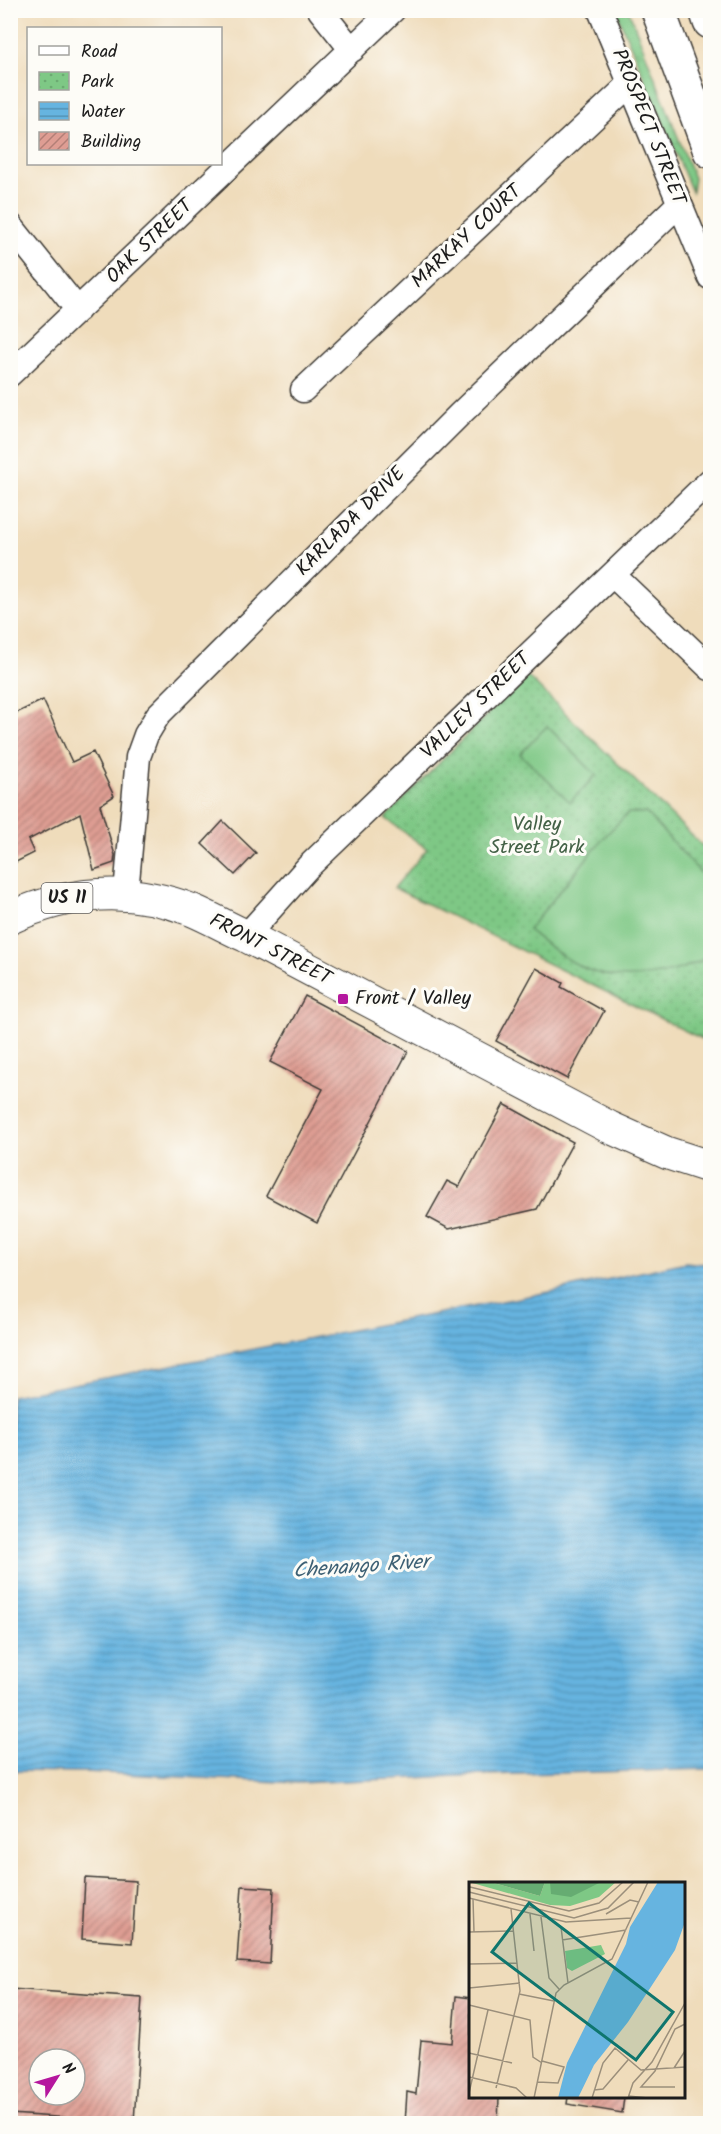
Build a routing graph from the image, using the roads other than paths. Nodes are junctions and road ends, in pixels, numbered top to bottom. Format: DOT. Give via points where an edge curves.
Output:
graph roads {
  1 [pos="320,10"];
  2 [pos="393,10"];
  3 [pos="600,10"];
  4 [pos="658,10"];
  5 [pos="706,10"];
  6 [pos="711,22"];
  7 [pos="352,50"];
  8 [pos="630,84"];
  9 [pos="711,151"];
  10 [pos="679,204"];
  11 [pos="10,225"];
  12 [pos="711,277"];
  13 [pos="78,310"];
  14 [pos="10,374"];
  15 [pos="303,390"];
  16 [pos="711,481"];
  17 [pos="613,575"];
  18 [pos="711,668"];
  19 [pos="126,893"];
  20 [pos="10,918"];
  21 [pos="246,936"];
  22 [pos="711,1167"];
  1 -- 7 [label="street"];
  2 -- 7 [label="street, OAK STREET"];
  3 -- 8 [label="street, PROSPECT STREET"];
  4 -- 9 [label="highway"];
  5 -- 6 [label="highway"];
  7 -- 13 [label="street, OAK STREET"];
  8 -- 10 [label="street, PROSPECT STREET"];
  8 -- 15 [label="street, MARKAY COURT"];
  10 -- 12 [label="street, PROSPECT STREET"];
  10 -- 19 [label="street, KARLADA DRIVE" via="459,414 158,715 138,757"];
  11 -- 13 [label="street"];
  13 -- 14 [label="street, OAK STREET"];
  16 -- 17 [label="street, VALLEY STREET"];
  17 -- 18 [label="street"];
  17 -- 21 [label="street, VALLEY STREET" via="308,867"];
  19 -- 20 [label="main road, FRONT STREET / US 11" via="63,899"];
  19 -- 21 [label="main road, FRONT STREET / US 11" via="194,911"];
  21 -- 22 [label="main road, FRONT STREET / US 11" via="609,1126 667,1153"];
}
